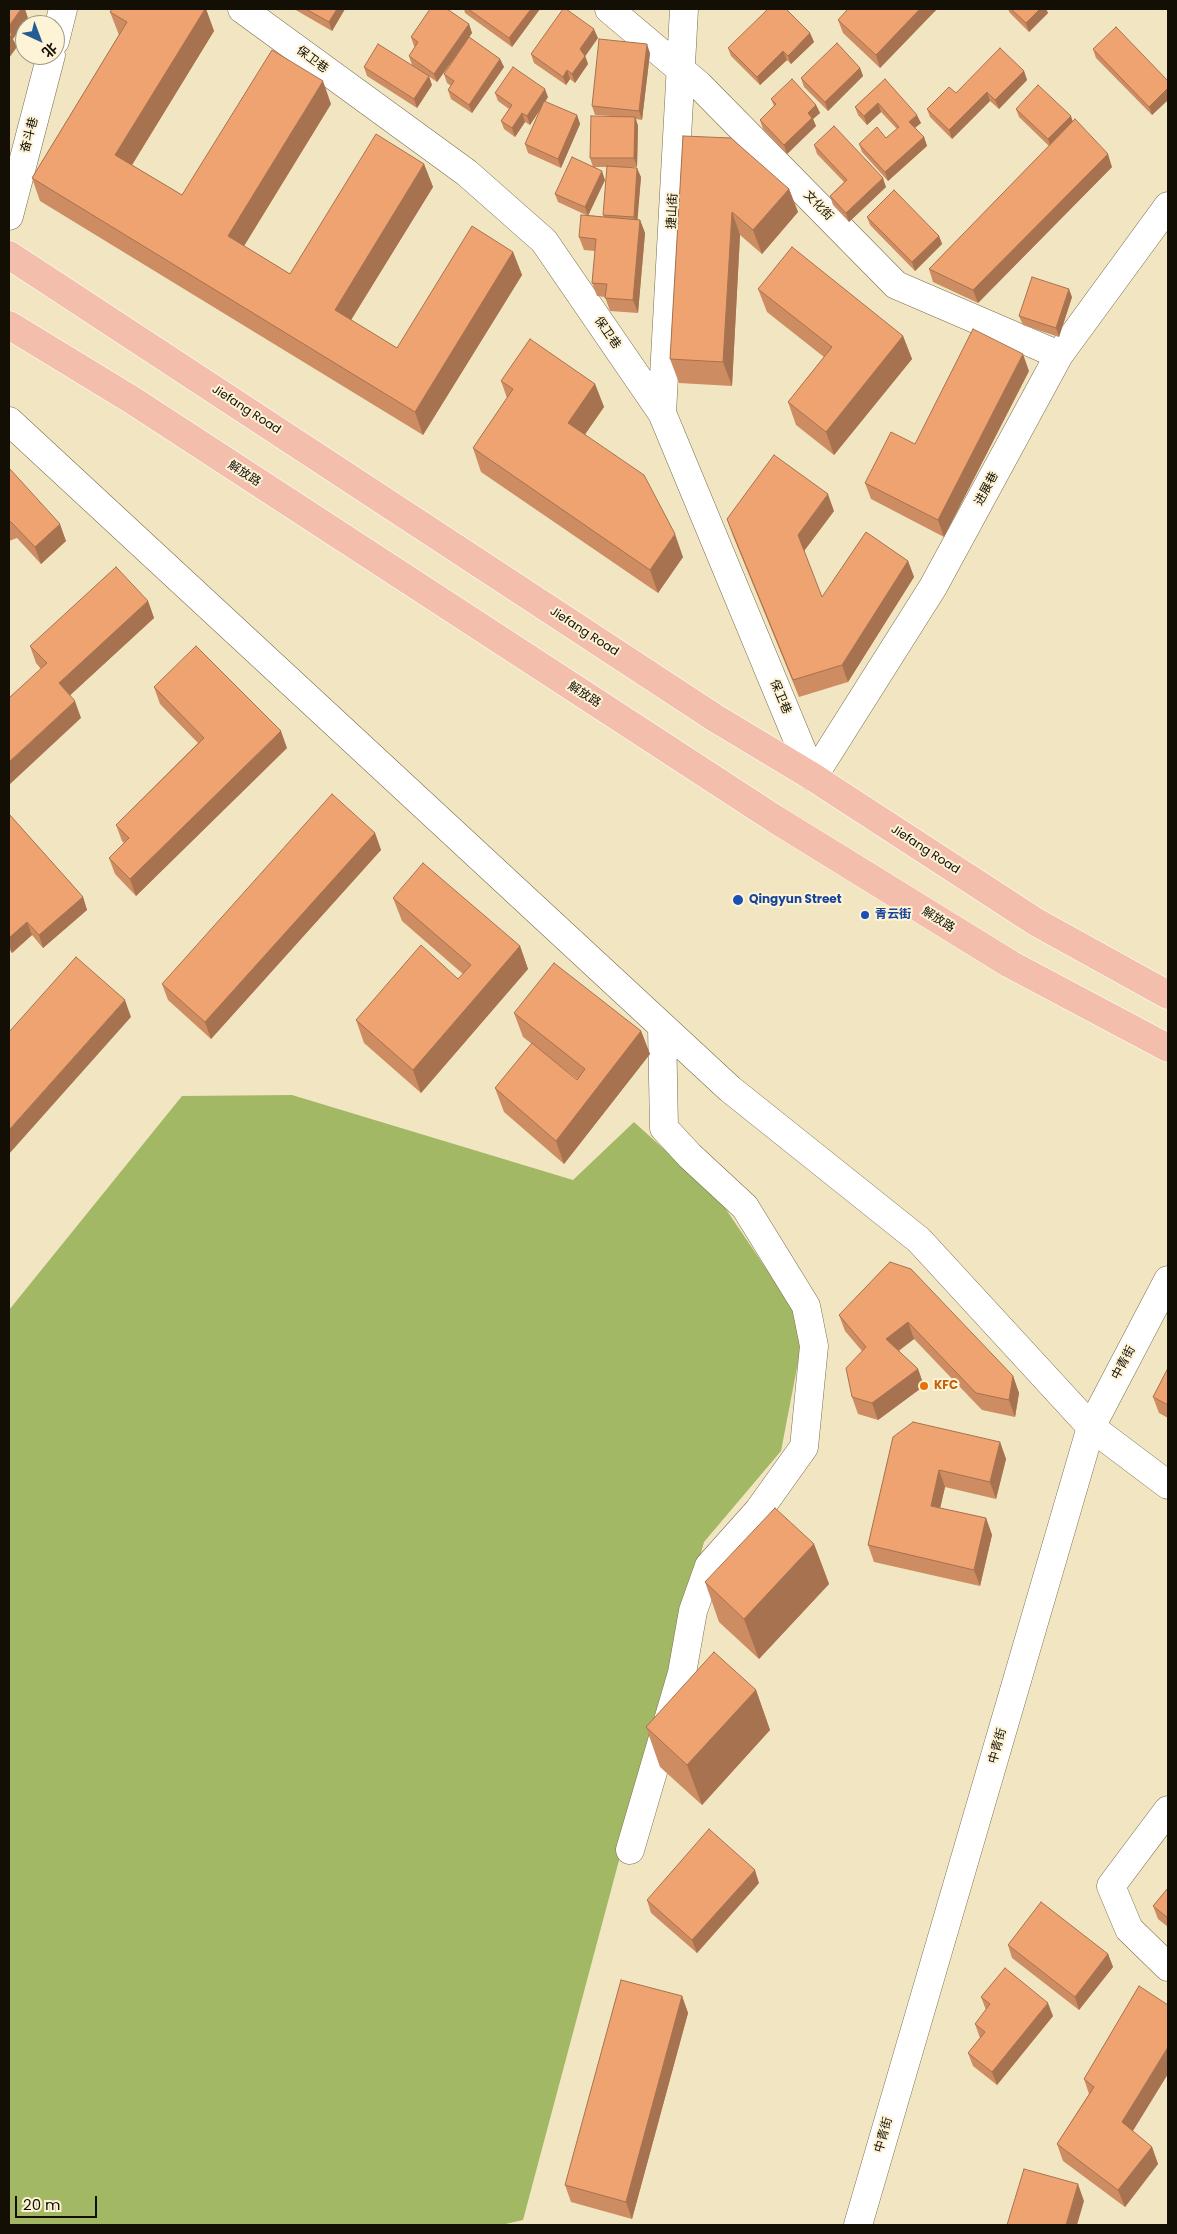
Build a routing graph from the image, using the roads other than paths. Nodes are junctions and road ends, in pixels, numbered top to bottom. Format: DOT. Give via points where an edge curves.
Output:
graph roads {
  1 [pos="242,9"];
  2 [pos="609,9"];
  3 [pos="684,9"];
  4 [pos="48,65"];
  5 [pos="681,70"];
  6 [pos="1168,206"];
  7 [pos="9,216"];
  8 [pos="9,255"];
  9 [pos="9,325"];
  10 [pos="1059,355"];
  11 [pos="662,413"];
  12 [pos="9,421"];
  13 [pos="813,777"];
  14 [pos="1168,995"];
  15 [pos="662,1027"];
  16 [pos="1168,1048"];
  17 [pos="1168,1280"];
  18 [pos="1091,1427"];
  19 [pos="1168,1485"];
  20 [pos="1168,1810"];
  21 [pos="630,1850"];
  22 [pos="1168,1967"];
  23 [pos="858,2225"];
  1 -- 11 [label="street, 保卫巷" via="467,173 544,241"];
  2 -- 5 [label="street, 文化街"];
  3 -- 5 [label="street, 捷山街"];
  4 -- 7 [label="street, 奋斗巷"];
  5 -- 10 [label="street, 文化街" via="896,285"];
  5 -- 11 [label="street, 捷山街"];
  6 -- 10 [label="street, 进展巷"];
  8 -- 13 [label="main road, Jiefang Road" via="716,718"];
  9 -- 16 [label="main road, 解放路" via="132,400 775,819 1010,964"];
  10 -- 13 [label="street, 进展巷" via="933,588"];
  11 -- 13 [label="street, 保卫巷"];
  12 -- 15 [label="street"];
  13 -- 14 [label="main road, Jiefang Road" via="1036,922"];
  15 -- 18 [label="street" via="730,1089 919,1240"];
  15 -- 21 [label="street" via="664,1128 745,1207 806,1306 814,1346 804,1447 759,1510 709,1566 693,1611 682,1673"];
  17 -- 18 [label="street, 中青街"];
  18 -- 19 [label="street"];
  18 -- 23 [label="street, 中青街"];
  20 -- 22 [label="street" via="1111,1886 1129,1929"];
}
